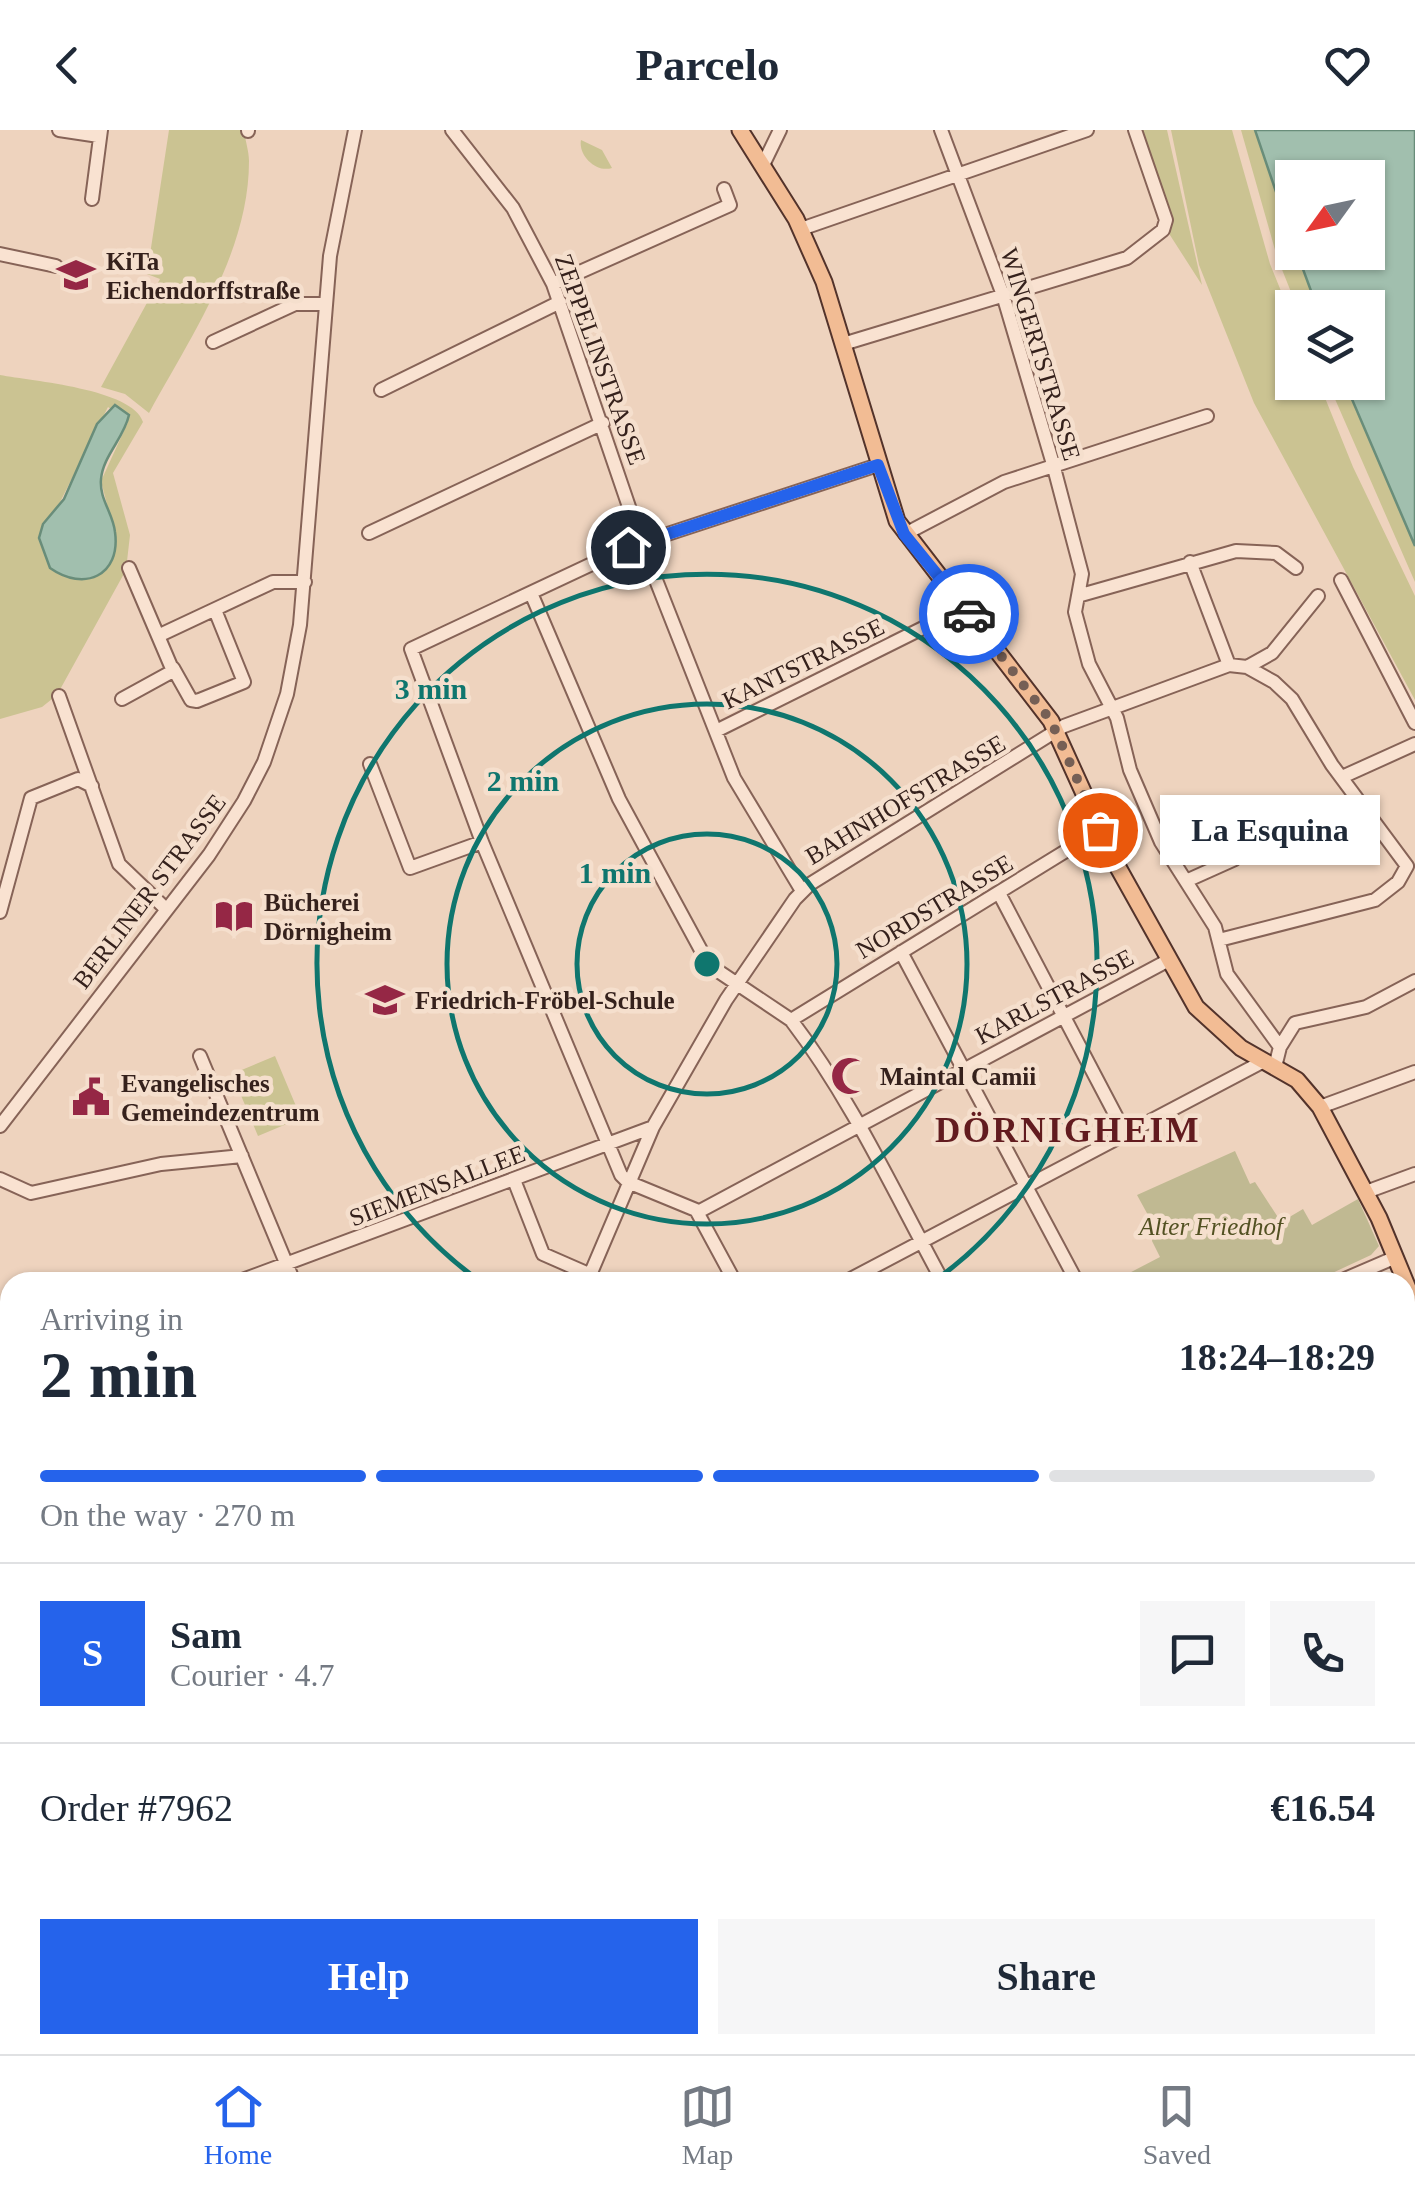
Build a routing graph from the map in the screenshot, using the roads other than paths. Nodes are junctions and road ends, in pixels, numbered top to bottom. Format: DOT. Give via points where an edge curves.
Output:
graph roads {
  1 [pos="58,130"];
  2 [pos="355,130"];
  3 [pos="452,130"];
  4 [pos="740,130"];
  5 [pos="780,130"];
  6 [pos="942,130"];
  7 [pos="1088,130"];
  8 [pos="1135,130"];
  9 [pos="100,133"];
  10 [pos="763,166"];
  11 [pos="958,174"];
  12 [pos="724,189"];
  13 [pos="92,199"];
  14 [pos="801,229"];
  15 [pos="0,254"];
  16 [pos="56,266"];
  17 [pos="554,284"];
  18 [pos="1003,295"];
  19 [pos="560,302"];
  20 [pos="326,304"];
  21 [pos="213,342"];
  22 [pos="843,344"];
  23 [pos="381,390"];
  24 [pos="1206,416"];
  25 [pos="603,423"];
  26 [pos="1053,464"];
  27 [pos="878,465"];
  28 [pos="369,533"];
  29 [pos="904,534"];
  30 [pos="641,542"];
  31 [pos="1190,562"];
  32 [pos="129,568"];
  33 [pos="1296,568"];
  34 [pos="1342,580"];
  35 [pos="305,582"];
  36 [pos="531,593"];
  37 [pos="1081,594"];
  38 [pos="1318,596"];
  39 [pos="959,602"];
  40 [pos="215,610"];
  41 [pos="160,635"];
  42 [pos="1229,665"];
  43 [pos="1247,667"];
  44 [pos="173,668"];
  45 [pos="59,696"];
  46 [pos="122,700"];
  47 [pos="1112,708"];
  48 [pos="1415,723"];
  49 [pos="716,732"];
  50 [pos="1058,733"];
  51 [pos="1415,744"];
  52 [pos="370,764"];
  53 [pos="1342,777"];
  54 [pos="92,786"];
  55 [pos="1100,830"];
  56 [pos="482,842"];
  57 [pos="1235,859"];
  58 [pos="1186,881"];
  59 [pos="802,892"];
  60 [pos="999,893"];
  61 [pos="166,908"];
  62 [pos="0,912"];
  63 [pos="1219,940"];
  64 [pos="902,952"];
  65 [pos="1167,961"];
  66 [pos="1415,981"];
  67 [pos="736,986"];
  68 [pos="1065,1017"];
  69 [pos="791,1020"];
  70 [pos="1280,1047"];
  71 [pos="200,1056"];
  72 [pos="1269,1064"];
  73 [pos="964,1070"];
  74 [pos="1415,1072"];
  75 [pos="1320,1107"];
  76 [pos="0,1126"];
  77 [pos="652,1126"];
  78 [pos="860,1126"];
  79 [pos="1126,1134"];
  80 [pos="608,1144"];
  81 [pos="242,1156"];
  82 [pos="1415,1174"];
  83 [pos="0,1179"];
  84 [pos="514,1180"];
  85 [pos="628,1182"];
  86 [pos="1026,1186"];
  87 [pos="1366,1192"];
  88 [pos="698,1212"];
  89 [pos="921,1242"];
  90 [pos="1396,1256"];
  91 [pos="288,1267"];
  92 [pos="274,1272"];
  93 [pos="290,1272"];
  94 [pos="578,1272"];
  95 [pos="591,1272"];
  96 [pos="729,1272"];
  97 [pos="864,1272"];
  98 [pos="937,1272"];
  99 [pos="1072,1272"];
  100 [pos="1360,1272"];
  101 [pos="1402,1272"];
  1 -- 9 [label="street"];
  2 -- 20 [label="street, BERLINER STRASSE"];
  3 -- 17 [label="street, ZEPPELINSTRASSE" via="513,208"];
  4 -- 10 [label="main road"];
  5 -- 10 [label="street"];
  6 -- 11 [label="street, WINGERTSTRASSE"];
  7 -- 11 [label="street"];
  8 -- 18 [label="street" via="1164,210 1162,230 1119,262"];
  9 -- 13 [label="street"];
  10 -- 14 [label="main road"];
  11 -- 14 [label="street"];
  11 -- 18 [label="street, WINGERTSTRASSE"];
  12 -- 17 [label="street" via="730,205"];
  14 -- 22 [label="main road"];
  15 -- 16 [label="street"];
  17 -- 19 [label="street, ZEPPELINSTRASSE"];
  18 -- 22 [label="street"];
  18 -- 26 [label="street, WINGERTSTRASSE"];
  19 -- 23 [label="street"];
  19 -- 25 [label="street, ZEPPELINSTRASSE"];
  20 -- 21 [label="street" via="295,304"];
  20 -- 35 [label="street, BERLINER STRASSE"];
  22 -- 27 [label="main road"];
  24 -- 26 [label="street"];
  25 -- 28 [label="street"];
  25 -- 30 [label="street, ZEPPELINSTRASSE"];
  26 -- 29 [label="street"];
  26 -- 37 [label="street, WINGERTSTRASSE" via="1082,574"];
  27 -- 29 [label="main road"];
  27 -- 30 [label="street"];
  29 -- 39 [label="main road"];
  30 -- 36 [label="street"];
  30 -- 49 [label="street, ZEPPELINSTRASSE"];
  31 -- 33 [label="street" via="1266,551"];
  31 -- 37 [label="street"];
  31 -- 42 [label="street"];
  32 -- 41 [label="street"];
  34 -- 48 [label="street"];
  35 -- 40 [label="street" via="273,582"];
  35 -- 61 [label="street, BERLINER STRASSE" via="293,670 264,762 223,834"];
  36 -- 56 [label="street" via="411,650"];
  36 -- 67 [label="street" via="626,812 709,965"];
  37 -- 47 [label="street, WINGERTSTRASSE" via="1075,604 1084,648"];
  38 -- 43 [label="street" via="1272,653"];
  39 -- 49 [label="street, KANTSTRASSE" via="931,624"];
  39 -- 50 [label="main road"];
  40 -- 41 [label="street"];
  40 -- 44 [label="street" via="244,682 191,700"];
  41 -- 44 [label="street"];
  42 -- 43 [label="street"];
  42 -- 47 [label="street, BAHNHOFSTRASSE"];
  43 -- 53 [label="street" via="1292,698"];
  44 -- 46 [label="street"];
  45 -- 54 [label="street"];
  47 -- 50 [label="street, BAHNHOFSTRASSE"];
  47 -- 58 [label="street, WINGERTSTRASSE" via="1141,796"];
  49 -- 59 [label="street, ZEPPELINSTRASSE" via="734,778"];
  50 -- 55 [label="main road"];
  50 -- 59 [label="street, BAHNHOFSTRASSE"];
  51 -- 53 [label="street"];
  52 -- 56 [label="street" via="410,868"];
  53 -- 63 [label="street" via="1407,866 1398,882 1375,900"];
  54 -- 61 [label="street" via="119,864"];
  54 -- 62 [label="street" via="78,779 31,798"];
  55 -- 60 [label="street, NORDSTRASSE"];
  55 -- 65 [label="main road"];
  56 -- 80 [label="street"];
  57 -- 58 [label="street"];
  58 -- 63 [label="street, WINGERTSTRASSE"];
  59 -- 67 [label="street, BAHNHOFSTRASSE"];
  60 -- 64 [label="street, NORDSTRASSE"];
  60 -- 68 [label="street"];
  61 -- 76 [label="street, BERLINER STRASSE"];
  63 -- 70 [label="street, WINGERTSTRASSE" via="1226,974"];
  64 -- 69 [label="street, NORDSTRASSE"];
  64 -- 73 [label="street"];
  65 -- 68 [label="street, KARLSTRASSE"];
  65 -- 72 [label="main road" via="1210,1022"];
  66 -- 70 [label="street" via="1366,1008 1295,1023"];
  67 -- 69 [label="street"];
  67 -- 77 [label="street, BAHNHOFSTRASSE"];
  68 -- 73 [label="street, KARLSTRASSE"];
  68 -- 79 [label="street"];
  69 -- 78 [label="street"];
  70 -- 72 [label="street"];
  71 -- 81 [label="street"];
  72 -- 75 [label="main road" via="1297,1080"];
  72 -- 79 [label="street"];
  73 -- 78 [label="street, KARLSTRASSE"];
  73 -- 86 [label="street"];
  74 -- 75 [label="street"];
  75 -- 87 [label="main road"];
  77 -- 80 [label="street, SIEMENSALLEE"];
  77 -- 85 [label="street, BAHNHOFSTRASSE"];
  78 -- 88 [label="street, KARLSTRASSE"];
  78 -- 89 [label="street"];
  79 -- 86 [label="street"];
  80 -- 84 [label="street, SIEMENSALLEE"];
  80 -- 85 [label="street"];
  81 -- 83 [label="street" via="161,1164 31,1192"];
  81 -- 91 [label="street"];
  82 -- 87 [label="street"];
  84 -- 91 [label="street, SIEMENSALLEE"];
  84 -- 94 [label="street" via="543,1254"];
  85 -- 88 [label="street"];
  85 -- 95 [label="street, BAHNHOFSTRASSE"];
  86 -- 89 [label="street"];
  86 -- 99 [label="street"];
  87 -- 90 [label="main road"];
  88 -- 96 [label="street"];
  89 -- 97 [label="street"];
  89 -- 98 [label="street"];
  90 -- 100 [label="street"];
  90 -- 101 [label="main road"];
  91 -- 92 [label="street, SIEMENSALLEE"];
  91 -- 93 [label="street"];
}
